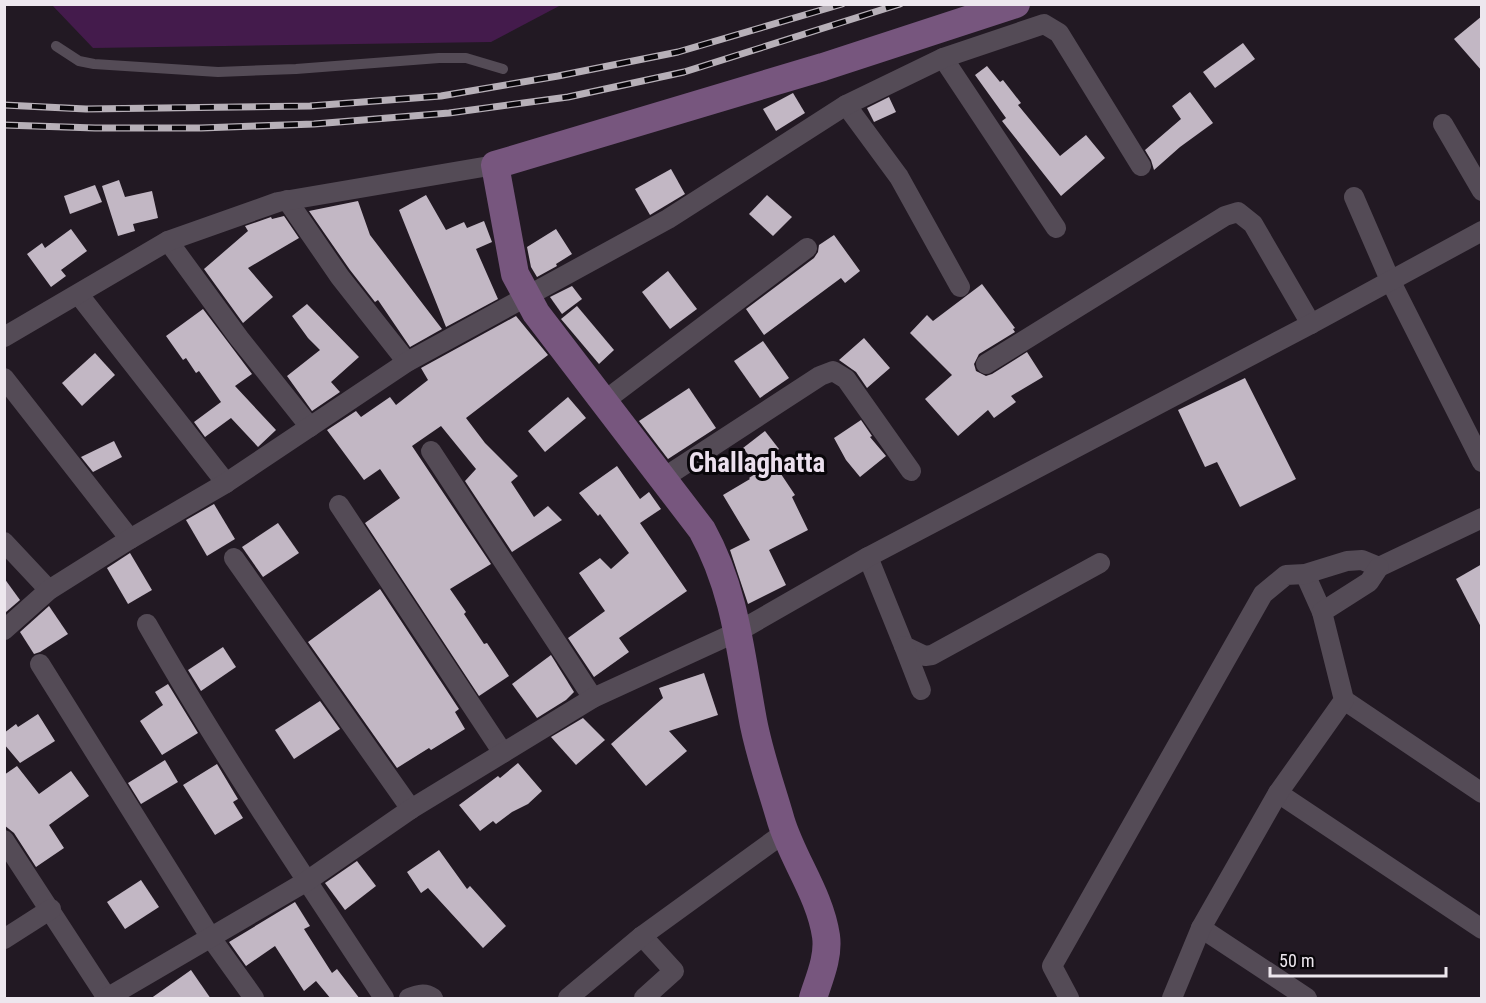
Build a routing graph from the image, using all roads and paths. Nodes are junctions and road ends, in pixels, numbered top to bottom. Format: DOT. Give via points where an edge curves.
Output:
graph roads {
  1 [pos="1016,4"];
  2 [pos="56,46"];
  3 [pos="943,58"];
  4 [pos="503,69"];
  5 [pos="846,105"];
  6 [pos="1443,124"];
  7 [pos="495,165"];
  8 [pos="1141,166"];
  9 [pos="1482,191"];
  10 [pos="1354,197"];
  11 [pos="287,200"];
  12 [pos="1056,228"];
  13 [pos="1482,231"];
  14 [pos="168,241"];
  15 [pos="807,248"];
  16 [pos="1390,280"];
  17 [pos="960,287"];
  18 [pos="79,295"];
  19 [pos="525,296"];
  20 [pos="1311,324"];
  21 [pos="4,338"];
  22 [pos="407,362"];
  23 [pos="986,364"];
  24 [pos="4,378"];
  25 [pos="603,402"];
  26 [pos="310,427"];
  27 [pos="431,451"];
  28 [pos="1482,462"];
  29 [pos="911,471"];
  30 [pos="662,479"];
  31 [pos="226,483"];
  32 [pos="339,505"];
  33 [pos="1482,518"];
  34 [pos="130,539"];
  35 [pos="4,542"];
  36 [pos="868,557"];
  37 [pos="234,558"];
  38 [pos="1101,562"];
  39 [pos="1379,567"];
  40 [pos="1305,574"];
  41 [pos="49,590"];
  42 [pos="1322,612"];
  43 [pos="147,624"];
  44 [pos="4,630"];
  45 [pos="739,631"];
  46 [pos="904,646"];
  47 [pos="40,664"];
  48 [pos="921,690"];
  49 [pos="593,698"];
  50 [pos="1344,700"];
  51 [pos="503,753"];
  52 [pos="1278,793"];
  53 [pos="1482,794"];
  54 [pos="411,809"];
  55 [pos="784,833"];
  56 [pos="4,840"];
  57 [pos="307,881"];
  58 [pos="51,909"];
  59 [pos="1201,928"];
  60 [pos="1482,929"];
  61 [pos="642,936"];
  62 [pos="211,938"];
  63 [pos="4,939"];
  64 [pos="107,998"];
  65 [pos="254,999"];
  66 [pos="384,999"];
  67 [pos="409,999"];
  68 [pos="433,999"];
  69 [pos="568,999"];
  70 [pos="644,999"];
  71 [pos="813,999"];
  72 [pos="1069,999"];
  73 [pos="1172,999"];
  74 [pos="1307,999"];
  1 -- 7 [label="street" via="801,74"];
  2 -- 4 [label="lane" via="79,61 94,64 219,72 439,58 466,58"];
  3 -- 5 [label="street"];
  3 -- 8 [label="street" via="1044,24 1059,33"];
  3 -- 12 [label="street"];
  5 -- 17 [label="street" via="899,177"];
  5 -- 19 [label="street" via="669,219"];
  6 -- 9 [label="street"];
  7 -- 11 [label="street"];
  7 -- 19 [label="street" via="515,274"];
  10 -- 16 [label="street"];
  11 -- 14 [label="street"];
  11 -- 22 [label="street" via="340,277"];
  13 -- 16 [label="street"];
  14 -- 18 [label="street"];
  14 -- 26 [label="street"];
  15 -- 25 [label="street"];
  16 -- 20 [label="street"];
  16 -- 28 [label="street"];
  18 -- 21 [label="street"];
  18 -- 31 [label="street"];
  19 -- 22 [label="street"];
  19 -- 25 [label="street"];
  20 -- 23 [label="street" via="1253,224 1238,212 1225,216"];
  20 -- 36 [label="street"];
  22 -- 26 [label="street"];
  24 -- 34 [label="street"];
  25 -- 30 [label="street"];
  26 -- 31 [label="street"];
  27 -- 49 [label="street"];
  29 -- 30 [label="street" via="846,379 833,371"];
  30 -- 45 [label="street" via="711,547"];
  31 -- 34 [label="street"];
  32 -- 51 [label="street"];
  33 -- 39 [label="street"];
  34 -- 41 [label="street"];
  35 -- 41 [label="street"];
  36 -- 45 [label="street"];
  36 -- 46 [label="street"];
  37 -- 54 [label="street"];
  38 -- 46 [label="street" via="932,655 924,656"];
  39 -- 40 [label="street" via="1362,560 1347,561"];
  39 -- 42 [label="street" via="1369,582"];
  40 -- 42 [label="street"];
  40 -- 72 [label="street" via="1286,575 1263,594 1052,966"];
  41 -- 44 [label="street"];
  42 -- 50 [label="street"];
  43 -- 57 [label="street"];
  45 -- 49 [label="street"];
  45 -- 55 [label="street" via="757,736"];
  46 -- 48 [label="street"];
  47 -- 62 [label="street"];
  49 -- 51 [label="street"];
  50 -- 52 [label="street"];
  50 -- 53 [label="street"];
  51 -- 54 [label="street"];
  52 -- 59 [label="street"];
  52 -- 60 [label="street"];
  54 -- 57 [label="street"];
  55 -- 61 [label="street"];
  55 -- 71 [label="street" via="818,909 826,937"];
  56 -- 58 [label="street"];
  57 -- 62 [label="street"];
  57 -- 66 [label="street"];
  58 -- 63 [label="street"];
  58 -- 64 [label="street"];
  59 -- 73 [label="street"];
  59 -- 74 [label="street"];
  61 -- 69 [label="street"];
  61 -- 70 [label="street" via="674,971"];
  62 -- 64 [label="street"];
  62 -- 65 [label="street"];
  67 -- 68 [label="street" via="427,994"];
}
